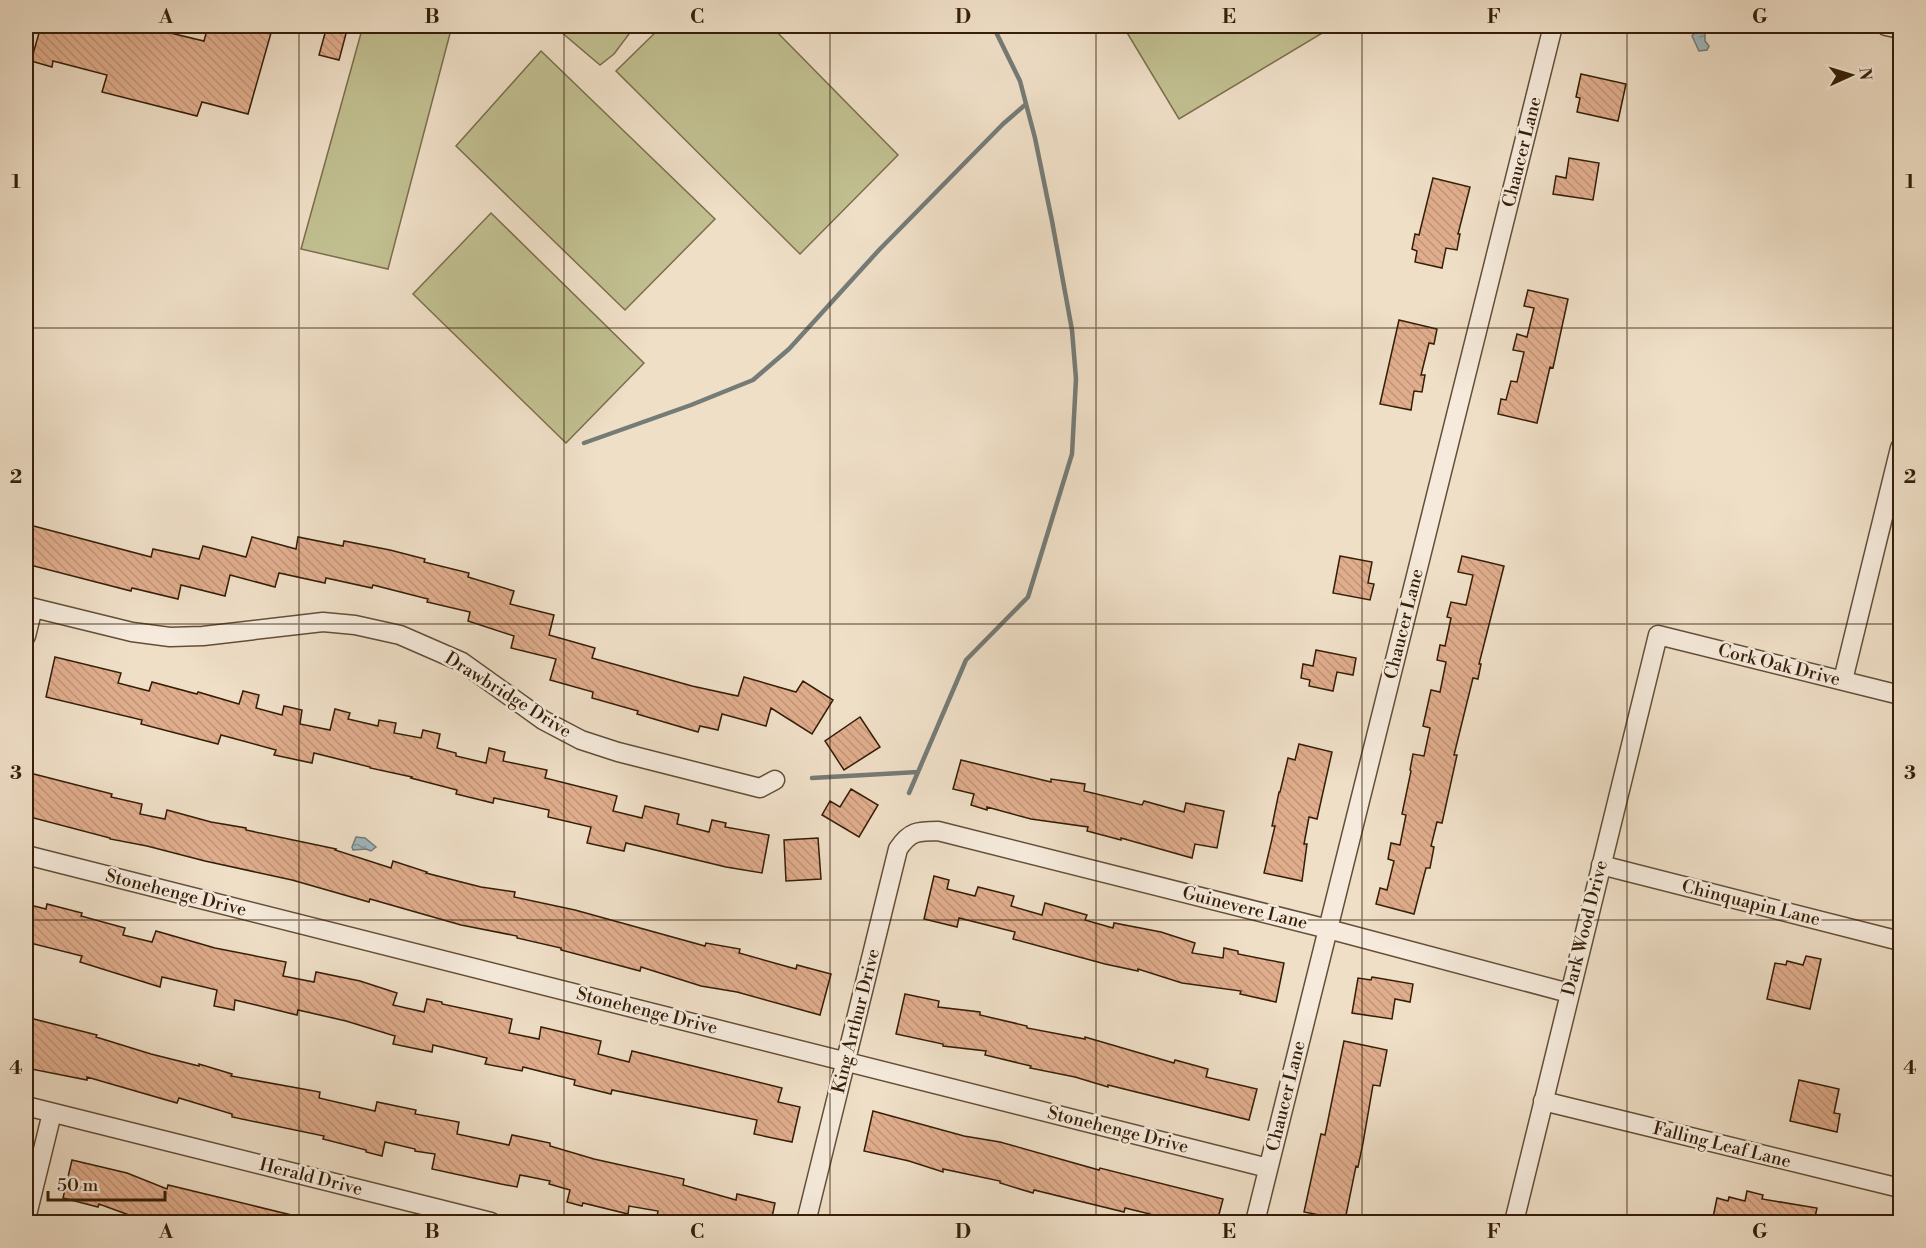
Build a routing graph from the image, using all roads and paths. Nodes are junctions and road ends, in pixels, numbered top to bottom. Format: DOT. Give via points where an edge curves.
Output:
graph roads {
  1 [pos="1553,26"];
  2 [pos="1886,26"];
  3 [pos="1900,29"];
  4 [pos="1900,448"];
  5 [pos="29,607"];
  6 [pos="1658,635"];
  7 [pos="26,636"];
  8 [pos="1843,680"];
  9 [pos="1900,695"];
  10 [pos="775,780"];
  11 [pos="920,831"];
  12 [pos="26,855"];
  13 [pos="1601,865"];
  14 [pos="1328,929"];
  15 [pos="1900,941"];
  16 [pos="1569,993"];
  17 [pos="846,1061"];
  18 [pos="1543,1101"];
  19 [pos="26,1106"];
  20 [pos="52,1113"];
  21 [pos="1268,1168"];
  22 [pos="1900,1188"];
  23 [pos="26,1219"];
  24 [pos="491,1222"];
  25 [pos="806,1222"];
  26 [pos="1255,1222"];
  27 [pos="1514,1222"];
  1 -- 14 [label="street, Chaucer Lane"];
  2 -- 3 [label="street"];
  4 -- 8 [label="street"];
  5 -- 7 [label="street"];
  5 -- 10 [label="street, Drawbridge Drive" via="132,632 170,637 323,622 400,635 462,662 543,720 581,740 760,788"];
  6 -- 8 [label="street, Cork Oak Drive"];
  6 -- 13 [label="street, Dark Wood Drive"];
  8 -- 9 [label="street, Cork Oak Drive"];
  11 -- 14 [label="street, Guinevere Lane" via="938,831"];
  11 -- 17 [label="street, King Arthur Drive" via="906,837 898,849"];
  12 -- 17 [label="street, Stonehenge Drive"];
  13 -- 15 [label="street, Chinquapin Lane"];
  13 -- 16 [label="street, Dark Wood Drive"];
  14 -- 16 [label="street, Guinevere Lane"];
  14 -- 21 [label="street, Chaucer Lane"];
  16 -- 18 [label="street, Dark Wood Drive"];
  17 -- 21 [label="street, Stonehenge Drive"];
  17 -- 25 [label="street, King Arthur Drive"];
  18 -- 22 [label="street, Falling Leaf Lane"];
  18 -- 27 [label="street, Dark Wood Drive"];
  19 -- 20 [label="street, Herald Drive"];
  20 -- 23 [label="street"];
  20 -- 24 [label="street, Herald Drive"];
  21 -- 26 [label="street, Chaucer Lane"];
}
